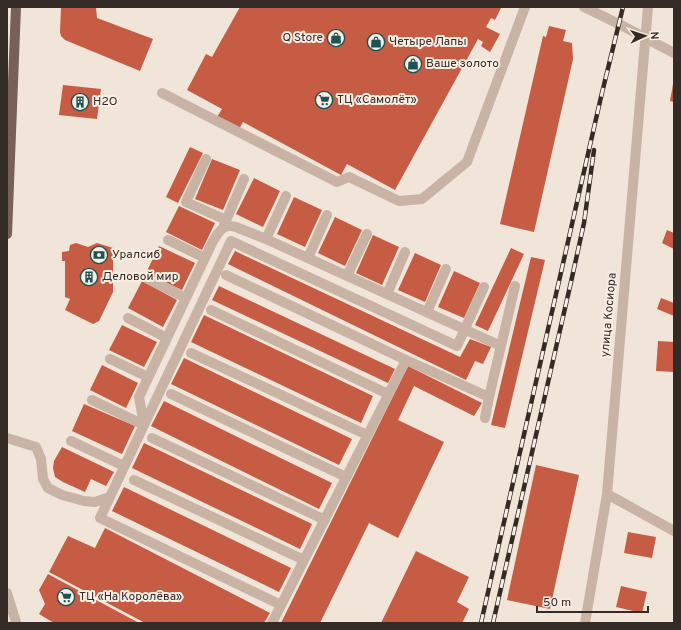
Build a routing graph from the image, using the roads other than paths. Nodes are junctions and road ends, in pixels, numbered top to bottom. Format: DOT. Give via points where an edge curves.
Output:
graph roads {
  1 [pos="16,7"];
  2 [pos="525,7"];
  3 [pos="584,7"];
  4 [pos="648,7"];
  5 [pos="646,39"];
  6 [pos="674,54"];
  7 [pos="162,93"];
  8 [pos="206,159"];
  9 [pos="244,179"];
  10 [pos="286,196"];
  11 [pos="8,211"];
  12 [pos="327,215"];
  13 [pos="226,220"];
  14 [pos="221,229"];
  15 [pos="7,234"];
  16 [pos="367,234"];
  17 [pos="266,239"];
  18 [pos="168,240"];
  19 [pos="405,252"];
  20 [pos="205,258"];
  21 [pos="308,258"];
  22 [pos="446,269"];
  23 [pos="226,275"];
  24 [pos="348,276"];
  25 [pos="148,279"];
  26 [pos="515,286"];
  27 [pos="484,287"];
  28 [pos="387,294"];
  29 [pos="186,298"];
  30 [pos="211,310"];
  31 [pos="427,312"];
  32 [pos="128,318"];
  33 [pos="464,329"];
  34 [pos="167,338"];
  35 [pos="501,346"];
  36 [pos="191,353"];
  37 [pos="110,359"];
  38 [pos="406,360"];
  39 [pos="148,377"];
  40 [pos="171,394"];
  41 [pos="388,394"];
  42 [pos="489,398"];
  43 [pos="92,400"];
  44 [pos="485,418"];
  45 [pos="144,425"];
  46 [pos="367,436"];
  47 [pos="7,438"];
  48 [pos="152,438"];
  49 [pos="71,441"];
  50 [pos="124,466"];
  51 [pos="346,477"];
  52 [pos="134,480"];
  53 [pos="607,494"];
  54 [pos="110,496"];
  55 [pos="324,520"];
  56 [pos="674,531"];
  57 [pos="304,560"];
  58 [pos="7,593"];
  59 [pos="281,605"];
  60 [pos="14,622"];
  61 [pos="272,623"];
  62 [pos="585,623"];
  1 -- 11 [label="main road"];
  2 -- 7 [label="street" via="467,162 422,199 399,201 349,177 337,182"];
  3 -- 5 [label="street"];
  4 -- 5 [label="street, улица Косиора"];
  5 -- 6 [label="street"];
  5 -- 53 [label="street, улица Косиора"];
  8 -- 13 [label="street" via="186,202"];
  9 -- 13 [label="street"];
  10 -- 17 [label="street"];
  11 -- 15 [label="main road"];
  12 -- 21 [label="street"];
  13 -- 14 [label="street"];
  14 -- 17 [label="street" via="231,226"];
  14 -- 20 [label="street"];
  16 -- 24 [label="street"];
  17 -- 21 [label="street"];
  18 -- 20 [label="street"];
  19 -- 28 [label="street"];
  20 -- 29 [label="street"];
  21 -- 24 [label="street"];
  22 -- 31 [label="street"];
  23 -- 38 [label="street"];
  24 -- 28 [label="street"];
  25 -- 29 [label="street"];
  26 -- 35 [label="street"];
  27 -- 33 [label="street"];
  28 -- 31 [label="street"];
  29 -- 34 [label="street"];
  30 -- 41 [label="street"];
  31 -- 33 [label="street"];
  32 -- 34 [label="street"];
  33 -- 35 [label="street"];
  33 -- 45 [label="street" via="457,346 231,241"];
  34 -- 39 [label="street"];
  35 -- 42 [label="street"];
  36 -- 46 [label="street"];
  37 -- 39 [label="street"];
  38 -- 41 [label="street"];
  38 -- 42 [label="street"];
  39 -- 45 [label="street" via="139,397"];
  40 -- 51 [label="street"];
  41 -- 46 [label="street"];
  42 -- 44 [label="street"];
  43 -- 45 [label="street"];
  45 -- 50 [label="street"];
  46 -- 51 [label="street"];
  47 -- 54 [label="street" via="36,447 41,460 43,479 48,488 84,501 95,502"];
  48 -- 55 [label="street"];
  49 -- 50 [label="street"];
  50 -- 54 [label="street"];
  51 -- 55 [label="street"];
  52 -- 57 [label="street"];
  53 -- 56 [label="street"];
  53 -- 62 [label="street, улица Косиора"];
  54 -- 59 [label="street" via="100,518"];
  55 -- 57 [label="street"];
  57 -- 59 [label="street"];
  58 -- 60 [label="street"];
  59 -- 61 [label="street"];
}
